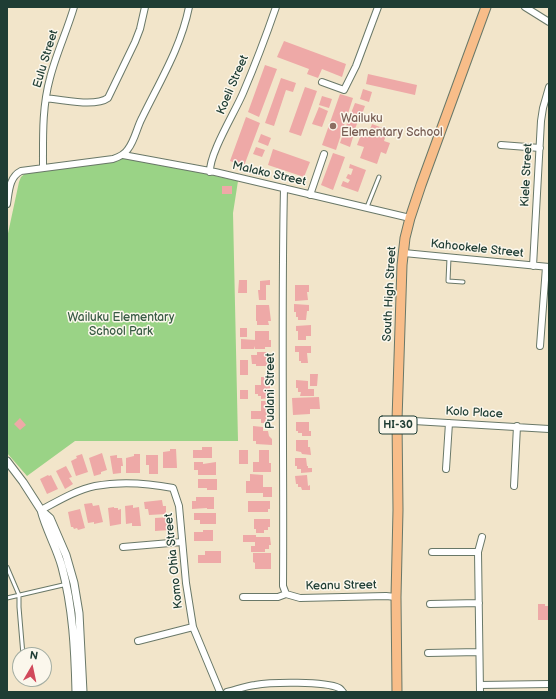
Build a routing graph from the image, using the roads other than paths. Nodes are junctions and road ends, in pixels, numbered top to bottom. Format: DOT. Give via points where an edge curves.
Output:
graph roads {
  1 [pos="74,7"];
  2 [pos="145,7"];
  3 [pos="189,7"];
  4 [pos="276,7"];
  5 [pos="378,7"];
  6 [pos="486,7"];
  7 [pos="525,7"];
  8 [pos="549,22"];
  9 [pos="322,82"];
  10 [pos="549,87"];
  11 [pos="46,98"];
  12 [pos="501,145"];
  13 [pos="540,148"];
  14 [pos="324,154"];
  15 [pos="123,155"];
  16 [pos="43,167"];
  17 [pos="210,172"];
  18 [pos="379,177"];
  19 [pos="284,188"];
  20 [pos="310,195"];
  21 [pos="7,204"];
  22 [pos="367,208"];
  23 [pos="410,218"];
  24 [pos="404,253"];
  25 [pos="449,258"];
  26 [pos="533,266"];
  27 [pos="548,267"];
  28 [pos="464,282"];
  29 [pos="540,346"];
  30 [pos="398,420"];
  31 [pos="448,423"];
  32 [pos="517,426"];
  33 [pos="549,429"];
  34 [pos="7,462"];
  35 [pos="446,469"];
  36 [pos="514,486"];
  37 [pos="41,510"];
  38 [pos="482,538"];
  39 [pos="182,542"];
  40 [pos="123,547"];
  41 [pos="432,552"];
  42 [pos="478,552"];
  43 [pos="7,567"];
  44 [pos="63,585"];
  45 [pos="286,594"];
  46 [pos="19,595"];
  47 [pos="243,597"];
  48 [pos="396,597"];
  49 [pos="7,598"];
  50 [pos="479,603"];
  51 [pos="430,604"];
  52 [pos="193,627"];
  53 [pos="138,641"];
  54 [pos="22,647"];
  55 [pos="479,652"];
  56 [pos="428,653"];
  57 [pos="549,684"];
  58 [pos="480,689"];
  59 [pos="76,692"];
  60 [pos="84,692"];
  61 [pos="220,692"];
  62 [pos="227,692"];
  63 [pos="343,692"];
  64 [pos="397,692"];
  1 -- 11 [label="street, Eulu Street" via="50,77"];
  2 -- 11 [label="street" via="135,42 108,98 100,102"];
  3 -- 15 [label="street" via="172,57 131,145"];
  4 -- 17 [label="street, Koeli Street" via="243,93 214,153"];
  5 -- 9 [label="street" via="356,66 344,90"];
  6 -- 23 [label="main road, South High Street / HI-30"];
  7 -- 8 [label="street"];
  10 -- 13 [label="street, Kiele Street" via="543,108"];
  11 -- 16 [label="street, Eulu Street"];
  12 -- 13 [label="street"];
  13 -- 26 [label="street, Kiele Street"];
  14 -- 20 [label="street"];
  15 -- 16 [label="street" via="111,159"];
  15 -- 17 [label="street, Malako Street"];
  16 -- 21 [label="street" via="21,171 14,176"];
  17 -- 19 [label="street, Malako Street"];
  18 -- 22 [label="lane"];
  19 -- 20 [label="street, Malako Street"];
  19 -- 45 [label="street, Pualani Street" via="282,489 283,586"];
  20 -- 22 [label="street, Malako Street"];
  22 -- 23 [label="street, Malako Street"];
  23 -- 24 [label="main road, South High Street / HI-30"];
  24 -- 25 [label="street, Kahookele Street"];
  24 -- 30 [label="main road, South High Street / HI-30"];
  25 -- 26 [label="street, Kahookele Street"];
  25 -- 28 [label="lane" via="448,281"];
  26 -- 27 [label="street, Kahookele Street"];
  27 -- 29 [label="street"];
  30 -- 31 [label="street, Kolo Place"];
  30 -- 48 [label="main road, South High Street / HI-30"];
  31 -- 32 [label="street, Kolo Place"];
  31 -- 35 [label="street"];
  32 -- 33 [label="street, Kolo Place"];
  32 -- 36 [label="street"];
  34 -- 37 [label="street"];
  37 -- 39 [label="street, Komo Ohia Street" via="74,493 94,487 151,484 173,488 179,506"];
  37 -- 59 [label="street" via="62,566 71,608"];
  37 -- 60 [label="street" via="50,518 58,535 74,583 79,613"];
  38 -- 42 [label="street"];
  39 -- 40 [label="street"];
  39 -- 52 [label="street, Komo Ohia Street"];
  41 -- 42 [label="street"];
  42 -- 50 [label="street"];
  43 -- 46 [label="lane"];
  44 -- 46 [label="lane"];
  45 -- 47 [label="street" via="278,597"];
  45 -- 48 [label="street, Keanu Street" via="300,598"];
  46 -- 49 [label="lane"];
  46 -- 54 [label="lane"];
  48 -- 64 [label="main road, HI-30"];
  50 -- 51 [label="street"];
  50 -- 55 [label="street"];
  52 -- 53 [label="street"];
  52 -- 61 [label="street, Komo Ohia Street"];
  55 -- 56 [label="street"];
  55 -- 58 [label="street"];
  57 -- 58 [label="street"];
  62 -- 63 [label="street" via="255,685 317,684 330,685"];
}
